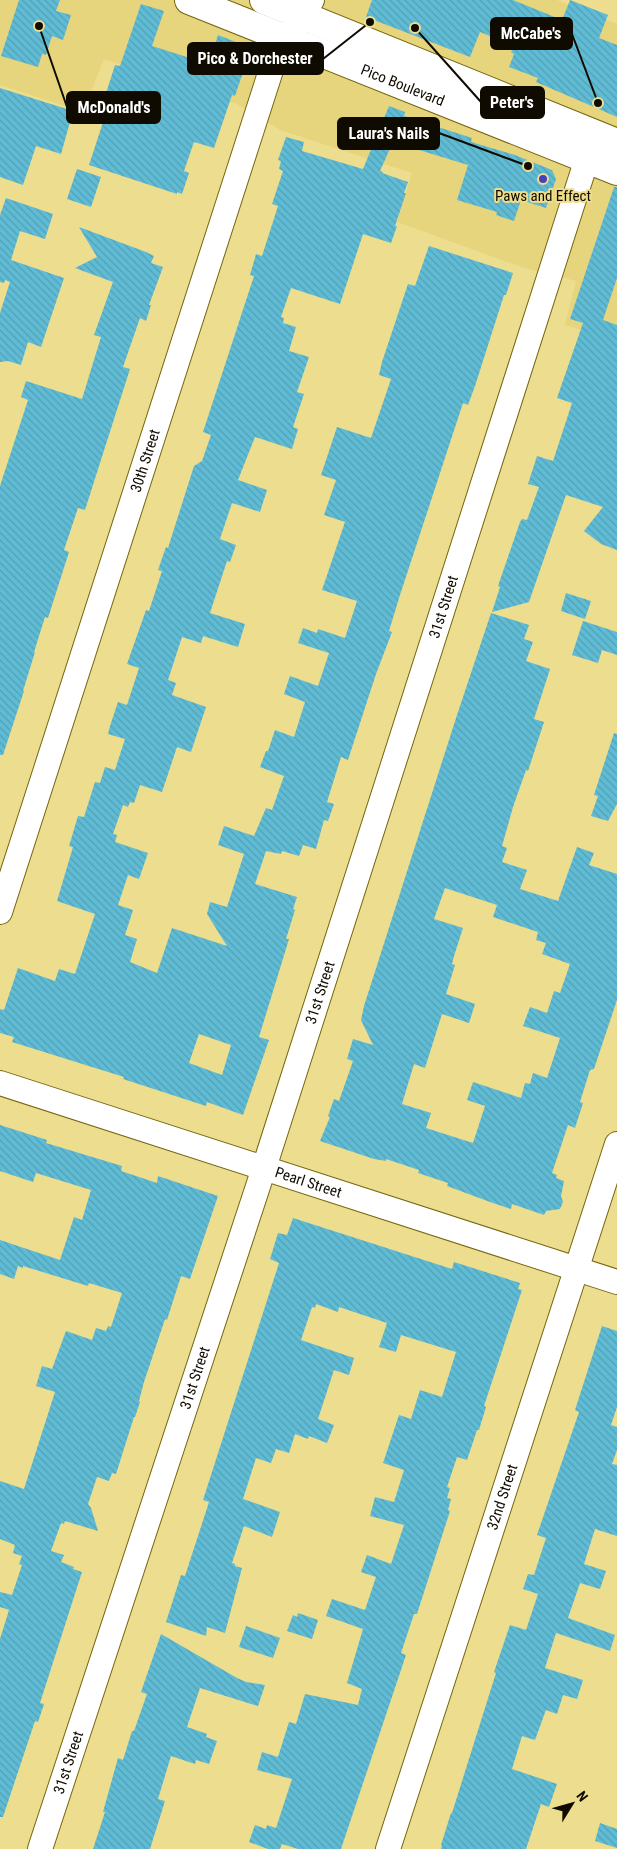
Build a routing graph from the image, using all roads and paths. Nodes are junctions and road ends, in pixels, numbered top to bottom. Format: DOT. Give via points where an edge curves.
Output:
graph roads {
  1 [pos="189,0"];
  2 [pos="264,0"];
  3 [pos="307,8"];
  4 [pos="288,40"];
  5 [pos="600,145"];
  6 [pos="617,171"];
  7 [pos="0,912"];
  8 [pos="0,1083"];
  9 [pos="617,1144"];
  10 [pos="264,1168"];
  11 [pos="577,1270"];
  12 [pos="617,1282"];
  13 [pos="40,1849"];
  14 [pos="388,1849"];
  1 -- 4 [label="main road, Pico Boulevard"];
  2 -- 3 [label="main road, Pico Boulevard"];
  3 -- 4 [label="street, 30th Street"];
  3 -- 5 [label="main road, Pico Boulevard"];
  4 -- 5 [label="main road, Pico Boulevard"];
  4 -- 7 [label="street, 30th Street" via="273,64"];
  5 -- 6 [label="main road, Pico Boulevard"];
  5 -- 10 [label="street, 31st Street"];
  8 -- 10 [label="street, Pearl Street"];
  9 -- 11 [label="street, 32nd Street"];
  10 -- 11 [label="street, Pearl Street"];
  10 -- 13 [label="street, 31st Street"];
  11 -- 12 [label="street, Pearl Street"];
  11 -- 14 [label="street, 32nd Street"];
}
